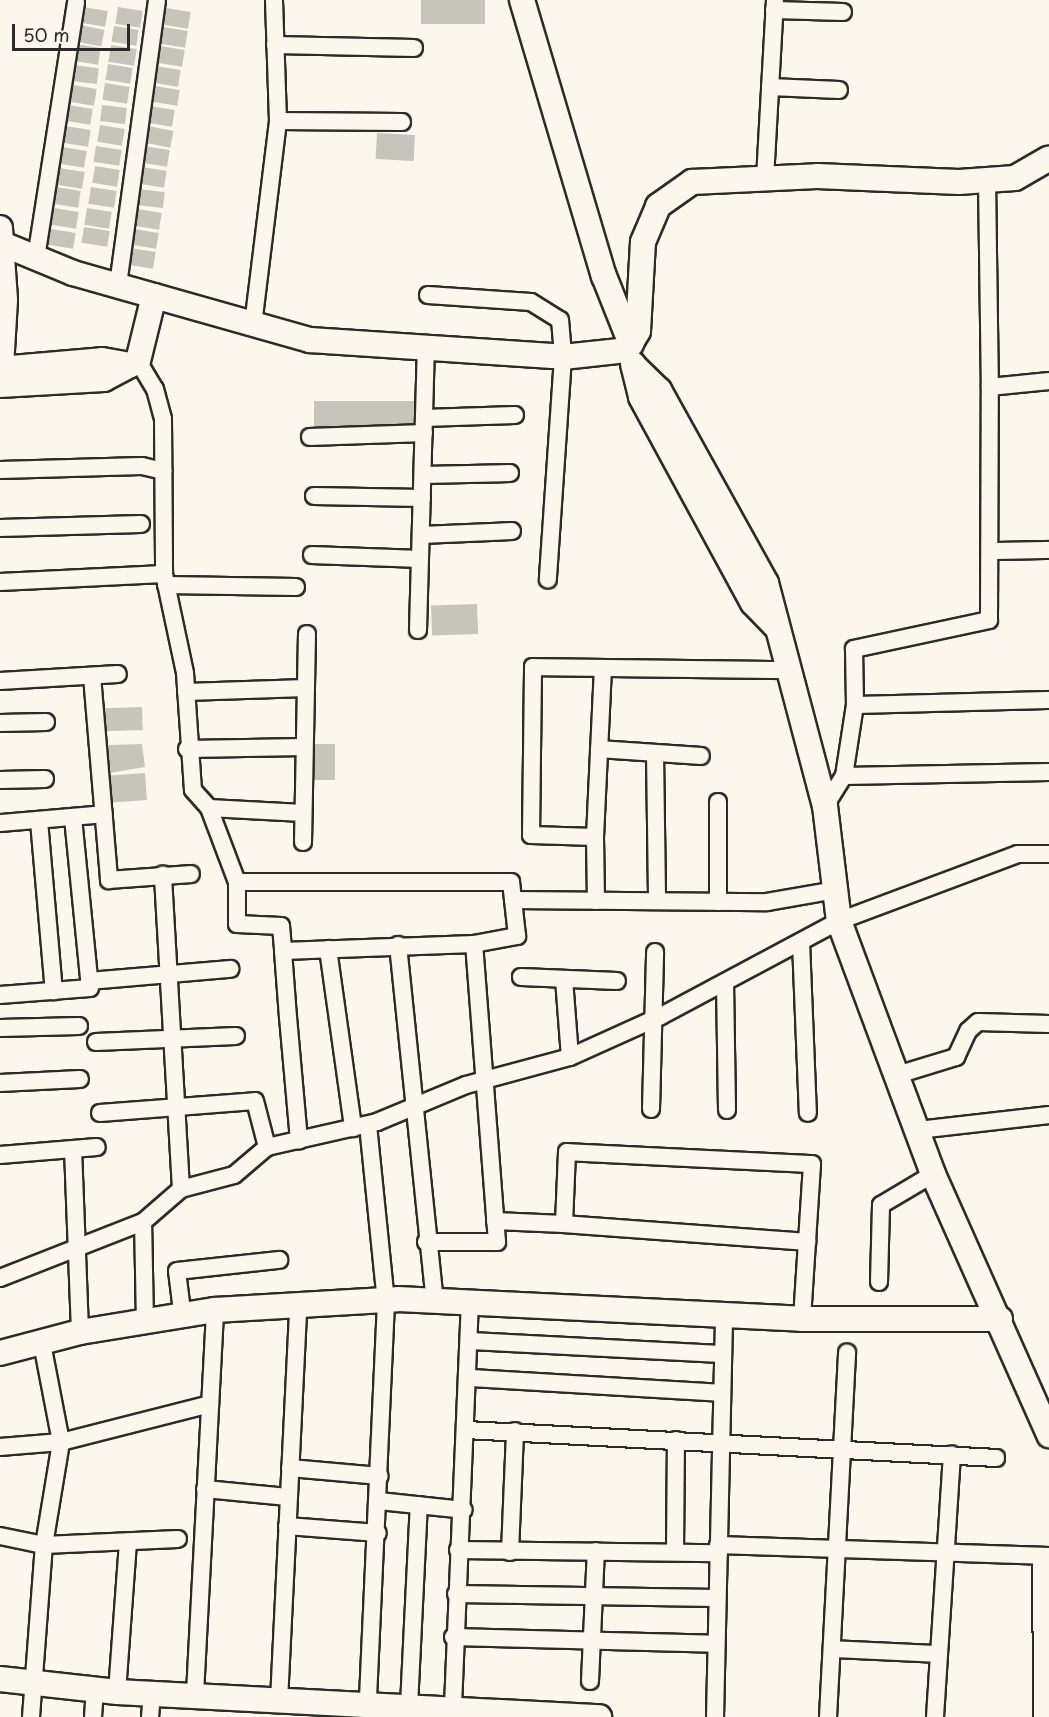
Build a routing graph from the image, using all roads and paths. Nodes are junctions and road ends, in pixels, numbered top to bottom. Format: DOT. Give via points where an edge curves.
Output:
graph roads {
  1 [pos="274,0"];
  2 [pos="522,0"];
  3 [pos="76,2"];
  4 [pos="157,2"];
  5 [pos="774,5"];
  6 [pos="843,12"];
  7 [pos="275,45"];
  8 [pos="414,48"];
  9 [pos="770,87"];
  10 [pos="839,90"];
  11 [pos="278,121"];
  12 [pos="402,122"];
  13 [pos="1049,158"];
  14 [pos="765,179"];
  15 [pos="987,180"];
  16 [pos="3,236"];
  17 [pos="36,258"];
  18 [pos="118,285"];
  19 [pos="428,295"];
  20 [pos="154,296"];
  21 [pos="253,325"];
  22 [pos="426,348"];
  23 [pos="631,353"];
  24 [pos="564,357"];
  25 [pos="134,363"];
  26 [pos="0,369"];
  27 [pos="1049,381"];
  28 [pos="0,385"];
  29 [pos="990,387"];
  30 [pos="515,415"];
  31 [pos="424,425"];
  32 [pos="310,437"];
  33 [pos="0,470"];
  34 [pos="163,471"];
  35 [pos="510,473"];
  36 [pos="423,475"];
  37 [pos="314,496"];
  38 [pos="422,498"];
  39 [pos="141,524"];
  40 [pos="0,528"];
  41 [pos="512,531"];
  42 [pos="421,535"];
  43 [pos="992,550"];
  44 [pos="1049,550"];
  45 [pos="312,555"];
  46 [pos="420,559"];
  47 [pos="165,579"];
  48 [pos="548,579"];
  49 [pos="0,582"];
  50 [pos="296,587"];
  51 [pos="418,630"];
  52 [pos="307,634"];
  53 [pos="603,668"];
  54 [pos="785,670"];
  55 [pos="118,674"];
  56 [pos="92,676"];
  57 [pos="0,681"];
  58 [pos="306,688"];
  59 [pos="186,692"];
  60 [pos="1049,700"];
  61 [pos="855,705"];
  62 [pos="46,722"];
  63 [pos="0,723"];
  64 [pos="304,747"];
  65 [pos="187,749"];
  66 [pos="599,749"];
  67 [pos="655,753"];
  68 [pos="700,756"];
  69 [pos="1049,772"];
  70 [pos="844,776"];
  71 [pos="45,779"];
  72 [pos="0,780"];
  73 [pos="718,802"];
  74 [pos="825,806"];
  75 [pos="209,808"];
  76 [pos="303,813"];
  77 [pos="104,814"];
  78 [pos="73,817"];
  79 [pos="39,821"];
  80 [pos="0,823"];
  81 [pos="595,837"];
  82 [pos="303,842"];
  83 [pos="1049,854"];
  84 [pos="190,874"];
  85 [pos="164,875"];
  86 [pos="237,882"];
  87 [pos="835,890"];
  88 [pos="513,900"];
  89 [pos="596,901"];
  90 [pos="657,901"];
  91 [pos="718,902"];
  92 [pos="839,921"];
  93 [pos="801,942"];
  94 [pos="474,944"];
  95 [pos="398,945"];
  96 [pos="328,949"];
  97 [pos="283,951"];
  98 [pos="655,952"];
  99 [pos="230,969"];
  100 [pos="172,974"];
  101 [pos="521,977"];
  102 [pos="564,979"];
  103 [pos="89,981"];
  104 [pos="616,981"];
  105 [pos="725,982"];
  106 [pos="54,991"];
  107 [pos="0,995"];
  108 [pos="652,1020"];
  109 [pos="1049,1024"];
  110 [pos="80,1026"];
  111 [pos="0,1028"];
  112 [pos="236,1036"];
  113 [pos="171,1039"];
  114 [pos="96,1042"];
  115 [pos="570,1057"];
  116 [pos="897,1075"];
  117 [pos="80,1079"];
  118 [pos="484,1080"];
  119 [pos="0,1083"];
  120 [pos="412,1105"];
  121 [pos="175,1106"];
  122 [pos="651,1109"];
  123 [pos="727,1110"];
  124 [pos="100,1113"];
  125 [pos="808,1113"];
  126 [pos="1049,1115"];
  127 [pos="361,1126"];
  128 [pos="918,1130"];
  129 [pos="299,1142"];
  130 [pos="97,1147"];
  131 [pos="267,1147"];
  132 [pos="73,1149"];
  133 [pos="0,1155"];
  134 [pos="933,1174"];
  135 [pos="181,1189"];
  136 [pos="495,1221"];
  137 [pos="143,1222"];
  138 [pos="564,1224"];
  139 [pos="426,1242"];
  140 [pos="807,1242"];
  141 [pos="77,1248"];
  142 [pos="279,1260"];
  143 [pos="0,1278"];
  144 [pos="879,1282"];
  145 [pos="386,1302"];
  146 [pos="435,1304"];
  147 [pos="470,1305"];
  148 [pos="298,1306"];
  149 [pos="215,1310"];
  150 [pos="724,1316"];
  151 [pos="183,1319"];
  152 [pos="802,1319"];
  153 [pos="1000,1319"];
  154 [pos="145,1323"];
  155 [pos="80,1332"];
  156 [pos="471,1341"];
  157 [pos="42,1343"];
  158 [pos="847,1352"];
  159 [pos="0,1353"];
  160 [pos="721,1354"];
  161 [pos="471,1378"];
  162 [pos="720,1393"];
  163 [pos="210,1404"];
  164 [pos="466,1430"];
  165 [pos="515,1431"];
  166 [pos="1049,1435"];
  167 [pos="676,1440"];
  168 [pos="61,1442"];
  169 [pos="718,1442"];
  170 [pos="0,1447"];
  171 [pos="842,1448"];
  172 [pos="952,1455"];
  173 [pos="996,1458"];
  174 [pos="290,1468"];
  175 [pos="380,1476"];
  176 [pos="205,1489"];
  177 [pos="288,1497"];
  178 [pos="379,1501"];
  179 [pos="419,1505"];
  180 [pos="464,1510"];
  181 [pos="287,1526"];
  182 [pos="378,1533"];
  183 [pos="0,1536"];
  184 [pos="178,1539"];
  185 [pos="128,1542"];
  186 [pos="44,1545"];
  187 [pos="837,1546"];
  188 [pos="719,1549"];
  189 [pos="458,1550"];
  190 [pos="596,1551"];
  191 [pos="675,1551"];
  192 [pos="510,1552"];
  193 [pos="943,1554"];
  194 [pos="1045,1557"];
  195 [pos="456,1594"];
  196 [pos="592,1596"];
  197 [pos="716,1598"];
  198 [pos="453,1637"];
  199 [pos="591,1641"];
  200 [pos="715,1644"];
  201 [pos="832,1649"];
  202 [pos="938,1654"];
  203 [pos="0,1679"];
  204 [pos="34,1680"];
  205 [pos="590,1681"];
  206 [pos="106,1690"];
  207 [pos="195,1694"];
  208 [pos="279,1701"];
  209 [pos="151,1705"];
  210 [pos="368,1706"];
  211 [pos="410,1706"];
  212 [pos="453,1706"];
  213 [pos="325,1711"];
  214 [pos="31,1717"];
  215 [pos="93,1717"];
  216 [pos="599,1717"];
  217 [pos="715,1717"];
  218 [pos="828,1717"];
  219 [pos="935,1717"];
  220 [pos="1042,1717"];
  1 -- 7 [label="street"];
  2 -- 23 [label="street" via="604,276"];
  3 -- 17 [label="street"];
  4 -- 18 [label="street"];
  5 -- 6 [label="street"];
  5 -- 9 [label="street"];
  7 -- 8 [label="street"];
  7 -- 11 [label="street"];
  9 -- 10 [label="street"];
  9 -- 14 [label="street"];
  11 -- 12 [label="street"];
  11 -- 21 [label="street"];
  13 -- 15 [label="street" via="1015,178"];
  14 -- 15 [label="street"];
  14 -- 23 [label="street" via="692,182 658,206 643,242 638,331"];
  15 -- 29 [label="street"];
  16 -- 17 [label="street"];
  16 -- 26 [label="street"];
  17 -- 18 [label="street"];
  18 -- 20 [label="street"];
  19 -- 24 [label="street" via="515,300 545,308 560,320"];
  20 -- 21 [label="street"];
  20 -- 25 [label="street"];
  21 -- 22 [label="street" via="310,340"];
  22 -- 24 [label="street"];
  22 -- 31 [label="street"];
  23 -- 24 [label="street"];
  23 -- 54 [label="street" via="646,407 753,603 776,626"];
  24 -- 48 [label="street"];
  25 -- 26 [label="street" via="102,360"];
  25 -- 28 [label="street" via="104,379"];
  25 -- 34 [label="street" via="161,408"];
  26 -- 28 [label="street"];
  27 -- 29 [label="street"];
  29 -- 43 [label="street"];
  30 -- 31 [label="street"];
  31 -- 32 [label="street"];
  31 -- 36 [label="street"];
  33 -- 34 [label="street" via="142,466"];
  34 -- 47 [label="street"];
  35 -- 36 [label="street"];
  36 -- 38 [label="street"];
  37 -- 38 [label="street"];
  38 -- 42 [label="street"];
  39 -- 40 [label="street"];
  41 -- 42 [label="street"];
  42 -- 46 [label="street"];
  43 -- 44 [label="street"];
  43 -- 61 [label="street" via="989,620 854,649"];
  45 -- 46 [label="street"];
  46 -- 51 [label="street"];
  47 -- 49 [label="street"];
  47 -- 50 [label="street"];
  47 -- 59 [label="street"];
  52 -- 58 [label="street"];
  53 -- 54 [label="street"];
  53 -- 66 [label="street"];
  53 -- 81 [label="street" via="533,667 531,835"];
  54 -- 74 [label="street"];
  55 -- 56 [label="street"];
  56 -- 57 [label="street"];
  56 -- 77 [label="street"];
  58 -- 59 [label="street"];
  58 -- 64 [label="street"];
  59 -- 65 [label="street"];
  60 -- 61 [label="street"];
  61 -- 70 [label="street"];
  62 -- 63 [label="street"];
  64 -- 65 [label="street"];
  64 -- 76 [label="street"];
  65 -- 75 [label="street" via="194,790"];
  66 -- 67 [label="street"];
  66 -- 81 [label="street"];
  67 -- 68 [label="street"];
  67 -- 90 [label="street"];
  69 -- 70 [label="street"];
  70 -- 74 [label="street"];
  71 -- 72 [label="street"];
  73 -- 91 [label="street"];
  74 -- 87 [label="street"];
  75 -- 76 [label="street"];
  75 -- 86 [label="street"];
  76 -- 82 [label="street"];
  77 -- 78 [label="street"];
  77 -- 85 [label="street" via="109,880"];
  78 -- 79 [label="street"];
  78 -- 103 [label="street"];
  79 -- 80 [label="street"];
  79 -- 106 [label="street"];
  81 -- 89 [label="street"];
  83 -- 92 [label="street" via="1018,854"];
  84 -- 85 [label="street"];
  85 -- 100 [label="street"];
  86 -- 88 [label="street" via="512,882"];
  86 -- 97 [label="street" via="237,924 281,926"];
  87 -- 91 [label="street" via="767,902"];
  87 -- 92 [label="street"];
  88 -- 89 [label="street"];
  88 -- 94 [label="street" via="517,936"];
  89 -- 90 [label="street"];
  90 -- 91 [label="street"];
  92 -- 93 [label="street"];
  92 -- 116 [label="street"];
  93 -- 105 [label="street"];
  93 -- 125 [label="street"];
  94 -- 95 [label="street"];
  94 -- 118 [label="street"];
  95 -- 96 [label="street"];
  95 -- 120 [label="street"];
  96 -- 97 [label="street"];
  96 -- 127 [label="street"];
  97 -- 129 [label="street"];
  98 -- 108 [label="street"];
  99 -- 100 [label="street"];
  100 -- 103 [label="street"];
  100 -- 113 [label="street"];
  101 -- 102 [label="street"];
  102 -- 104 [label="street"];
  102 -- 115 [label="street"];
  103 -- 106 [label="street" via="90,988"];
  105 -- 108 [label="street"];
  105 -- 123 [label="street"];
  106 -- 107 [label="street"];
  108 -- 115 [label="street"];
  108 -- 122 [label="street"];
  109 -- 116 [label="street" via="978,1022 968,1031 956,1057"];
  110 -- 111 [label="street"];
  112 -- 113 [label="street"];
  113 -- 114 [label="street"];
  113 -- 121 [label="street"];
  115 -- 118 [label="street"];
  116 -- 128 [label="street"];
  117 -- 119 [label="street"];
  118 -- 120 [label="street"];
  118 -- 136 [label="street"];
  120 -- 127 [label="street"];
  120 -- 139 [label="street"];
  121 -- 124 [label="street"];
  121 -- 131 [label="street" via="255,1101"];
  121 -- 135 [label="street"];
  126 -- 128 [label="street"];
  127 -- 129 [label="street"];
  127 -- 145 [label="street"];
  128 -- 134 [label="street"];
  129 -- 131 [label="street"];
  130 -- 132 [label="street"];
  131 -- 135 [label="street" via="234,1175"];
  132 -- 133 [label="street"];
  132 -- 141 [label="street"];
  134 -- 144 [label="street" via="881,1205"];
  134 -- 153 [label="street"];
  135 -- 137 [label="street"];
  136 -- 138 [label="street"];
  136 -- 139 [label="street" via="497,1242"];
  137 -- 141 [label="street"];
  137 -- 154 [label="street"];
  138 -- 140 [label="street"];
  138 -- 140 [label="street" via="567,1152 812,1164"];
  139 -- 146 [label="street"];
  140 -- 152 [label="street"];
  141 -- 143 [label="street"];
  141 -- 155 [label="street"];
  142 -- 151 [label="street" via="177,1271"];
  145 -- 146 [label="street"];
  145 -- 148 [label="street"];
  145 -- 175 [label="street"];
  146 -- 147 [label="street"];
  147 -- 150 [label="street"];
  147 -- 156 [label="street"];
  148 -- 149 [label="street"];
  148 -- 174 [label="street"];
  149 -- 151 [label="street"];
  149 -- 163 [label="street"];
  150 -- 152 [label="street"];
  150 -- 160 [label="street"];
  151 -- 154 [label="street"];
  152 -- 153 [label="street"];
  153 -- 166 [label="street"];
  154 -- 155 [label="street"];
  155 -- 157 [label="street"];
  156 -- 160 [label="street"];
  156 -- 161 [label="street"];
  157 -- 159 [label="street"];
  157 -- 168 [label="street"];
  158 -- 171 [label="street"];
  160 -- 162 [label="street"];
  161 -- 162 [label="street"];
  161 -- 164 [label="street"];
  162 -- 169 [label="street"];
  163 -- 168 [label="street"];
  163 -- 176 [label="street"];
  164 -- 165 [label="street"];
  164 -- 180 [label="street"];
  165 -- 167 [label="street"];
  165 -- 192 [label="street"];
  167 -- 169 [label="street"];
  167 -- 191 [label="street"];
  168 -- 170 [label="street"];
  168 -- 186 [label="street"];
  169 -- 171 [label="street"];
  169 -- 188 [label="street"];
  171 -- 172 [label="street"];
  171 -- 187 [label="street"];
  172 -- 173 [label="street"];
  172 -- 193 [label="street"];
  174 -- 175 [label="street"];
  174 -- 177 [label="street"];
  175 -- 178 [label="street"];
  176 -- 177 [label="street"];
  176 -- 207 [label="street"];
  177 -- 181 [label="street"];
  178 -- 179 [label="street"];
  178 -- 182 [label="street"];
  179 -- 180 [label="street"];
  179 -- 211 [label="street"];
  180 -- 189 [label="street"];
  181 -- 182 [label="street"];
  181 -- 208 [label="street"];
  182 -- 210 [label="street"];
  183 -- 186 [label="street"];
  184 -- 185 [label="street"];
  185 -- 186 [label="street"];
  185 -- 206 [label="street"];
  186 -- 204 [label="street"];
  187 -- 188 [label="street"];
  187 -- 193 [label="street"];
  187 -- 201 [label="street"];
  188 -- 191 [label="street"];
  188 -- 197 [label="street"];
  189 -- 192 [label="street"];
  189 -- 195 [label="street"];
  190 -- 191 [label="street"];
  190 -- 192 [label="street"];
  190 -- 196 [label="street"];
  193 -- 194 [label="street"];
  193 -- 202 [label="street"];
  194 -- 220 [label="street"];
  195 -- 196 [label="street"];
  195 -- 198 [label="street"];
  196 -- 197 [label="street"];
  196 -- 199 [label="street"];
  197 -- 200 [label="street"];
  198 -- 199 [label="street"];
  198 -- 212 [label="street"];
  199 -- 200 [label="street"];
  199 -- 205 [label="street"];
  200 -- 217 [label="street"];
  201 -- 202 [label="street"];
  201 -- 218 [label="street"];
  202 -- 219 [label="street"];
  203 -- 204 [label="street"];
  204 -- 206 [label="street"];
  204 -- 214 [label="street"];
  206 -- 209 [label="street"];
  206 -- 215 [label="street"];
  207 -- 208 [label="street"];
  207 -- 209 [label="street"];
  208 -- 213 [label="street"];
  210 -- 211 [label="street"];
  210 -- 213 [label="street"];
  211 -- 212 [label="street"];
  212 -- 216 [label="street"];
}
